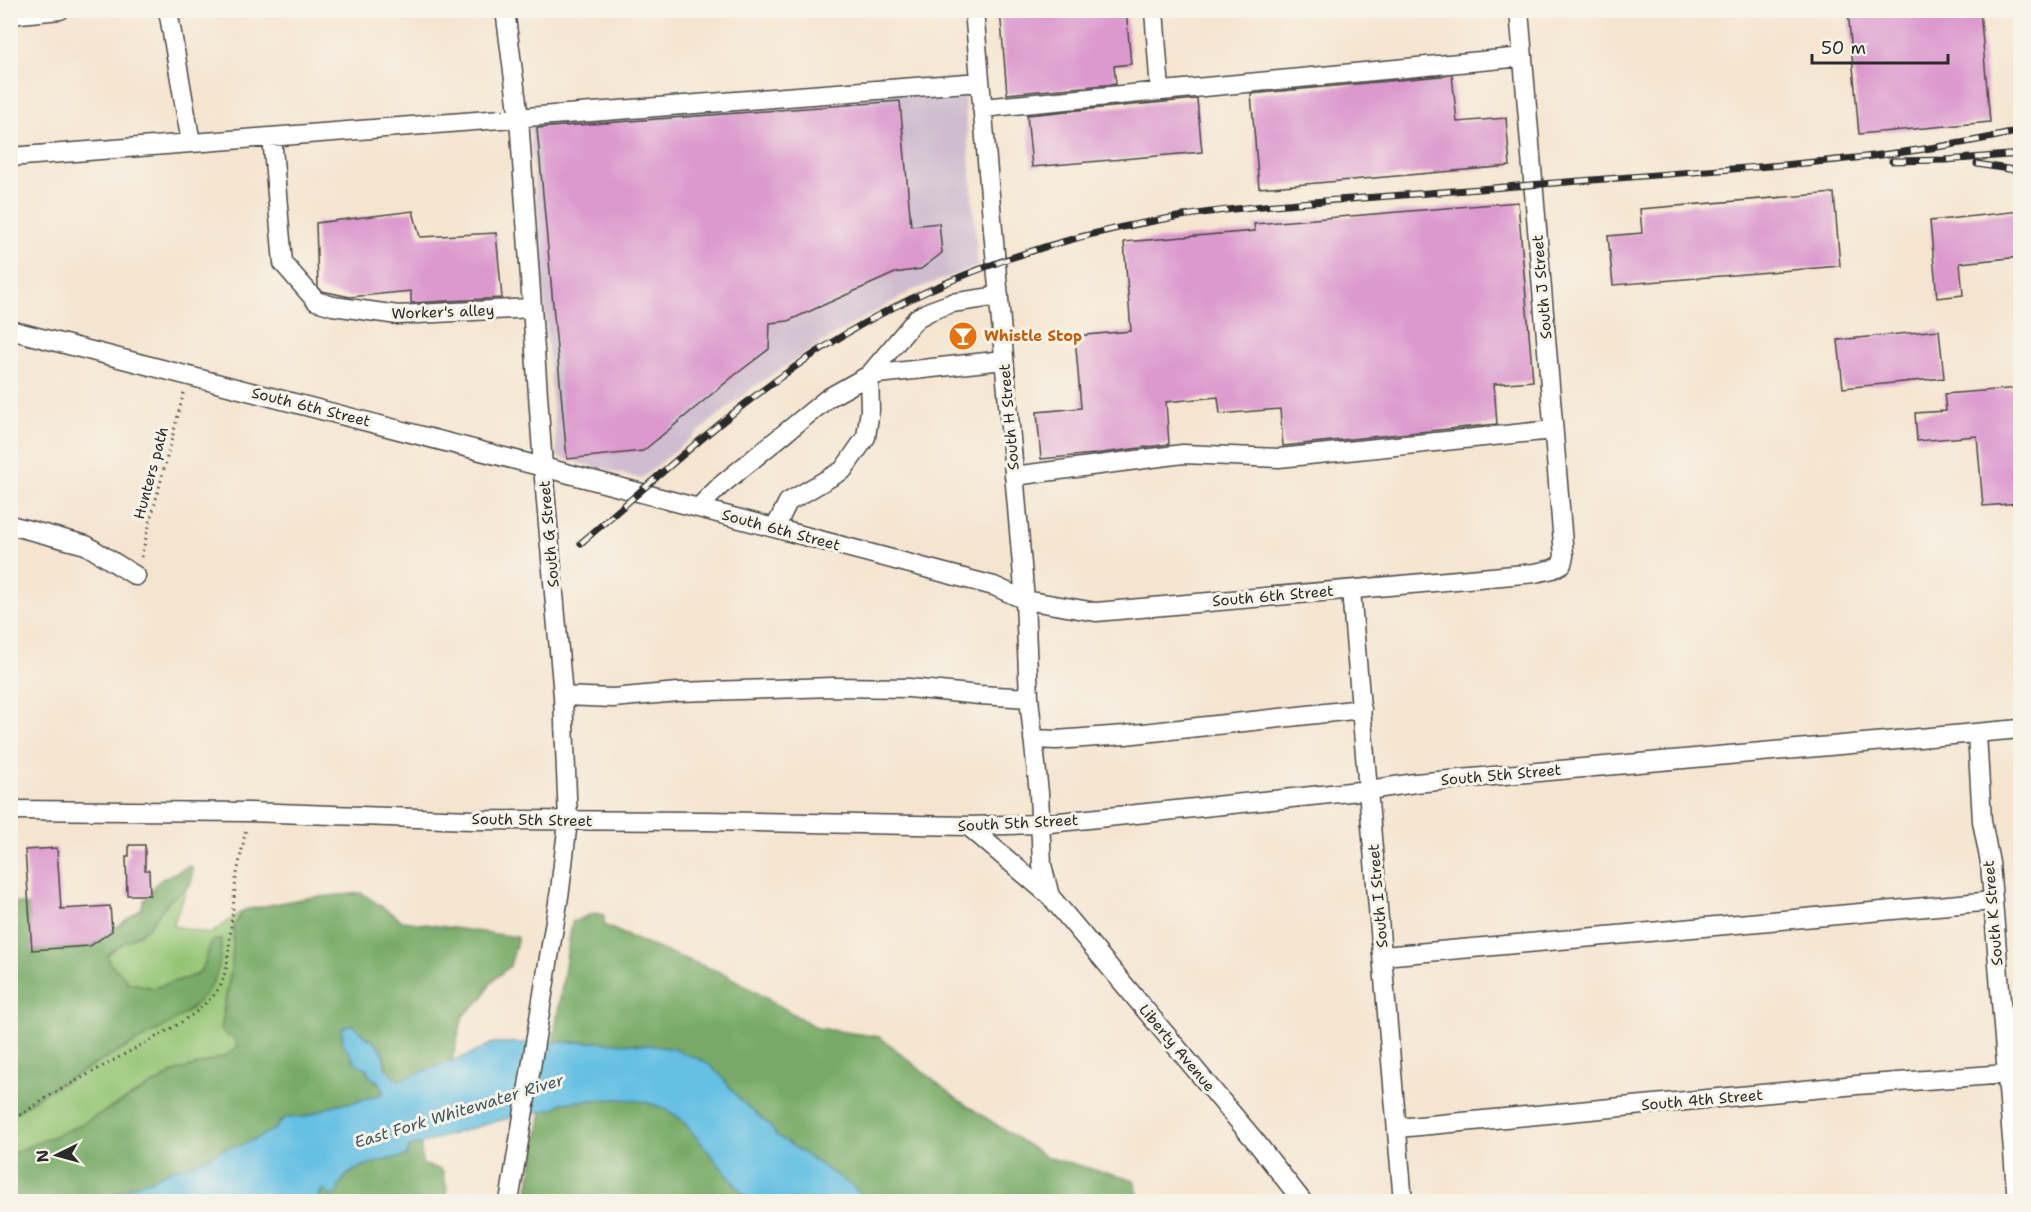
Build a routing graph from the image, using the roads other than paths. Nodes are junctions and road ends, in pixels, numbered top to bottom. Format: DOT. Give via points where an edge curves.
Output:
graph roads {
  1 [pos="60,10"];
  2 [pos="168,10"];
  3 [pos="505,10"];
  4 [pos="974,10"];
  5 [pos="1154,10"];
  6 [pos="1519,10"];
  7 [pos="10,15"];
  8 [pos="1523,57"];
  9 [pos="980,82"];
  10 [pos="1160,91"];
  11 [pos="982,108"];
  12 [pos="519,118"];
  13 [pos="272,137"];
  14 [pos="191,143"];
  15 [pos="10,157"];
  16 [pos="999,296"];
  17 [pos="532,308"];
  18 [pos="10,330"];
  19 [pos="1004,360"];
  20 [pos="869,375"];
  21 [pos="1553,430"];
  22 [pos="543,467"];
  23 [pos="1014,476"];
  24 [pos="698,508"];
  25 [pos="10,525"];
  26 [pos="775,528"];
  27 [pos="1562,564"];
  28 [pos="136,576"];
  29 [pos="1351,590"];
  30 [pos="1025,600"];
  31 [pos="563,696"];
  32 [pos="1029,698"];
  33 [pos="1362,709"];
  34 [pos="2020,729"];
  35 [pos="1977,733"];
  36 [pos="1033,739"];
  37 [pos="1369,790"];
  38 [pos="10,810"];
  39 [pos="568,821"];
  40 [pos="1040,824"];
  41 [pos="968,826"];
  42 [pos="1050,896"];
  43 [pos="1993,901"];
  44 [pos="1383,956"];
  45 [pos="2007,1074"];
  46 [pos="1398,1128"];
  47 [pos="509,1202"];
  48 [pos="1303,1202"];
  49 [pos="1403,1202"];
  50 [pos="2017,1202"];
  1 -- 7 [label="street"];
  2 -- 14 [label="street"];
  3 -- 12 [label="street, South G Street"];
  4 -- 9 [label="street, South H Street"];
  5 -- 10 [label="street"];
  6 -- 8 [label="street, South J Street"];
  8 -- 10 [label="street"];
  8 -- 21 [label="street, South J Street"];
  9 -- 11 [label="street, South H Street"];
  9 -- 12 [label="street"];
  10 -- 11 [label="street"];
  11 -- 16 [label="street, South H Street"];
  12 -- 13 [label="street"];
  12 -- 17 [label="street, South G Street"];
  13 -- 14 [label="street"];
  13 -- 17 [label="street, Worker's alley" via="283,263 316,301 398,315"];
  14 -- 15 [label="street"];
  16 -- 19 [label="street, South H Street"];
  16 -- 20 [label="street" via="952,303 917,318"];
  17 -- 22 [label="street, South G Street"];
  18 -- 22 [label="street, South 6th Street"];
  19 -- 20 [label="street"];
  19 -- 23 [label="street, South H Street"];
  20 -- 24 [label="street" via="828,398"];
  20 -- 26 [label="street" via="866,437 843,470 788,502"];
  21 -- 23 [label="street" via="1280,458 1183,454"];
  21 -- 27 [label="street, South J Street"];
  22 -- 24 [label="street, South 6th Street"];
  22 -- 31 [label="street, South G Street"];
  23 -- 30 [label="street, South H Street"];
  24 -- 26 [label="street, South 6th Street"];
  25 -- 28 [label="street" via="86,545"];
  26 -- 30 [label="street, South 6th Street" via="994,586"];
  27 -- 29 [label="street, South 6th Street" via="1534,573"];
  29 -- 30 [label="street, South 6th Street" via="1096,612"];
  29 -- 33 [label="street, South I Street"];
  30 -- 32 [label="street, South H Street"];
  31 -- 32 [label="street" via="613,698 833,687 909,688"];
  31 -- 39 [label="street, South G Street"];
  32 -- 36 [label="street, South H Street"];
  33 -- 36 [label="street" via="1125,735"];
  33 -- 37 [label="street, South I Street"];
  34 -- 35 [label="street, South 5th Street"];
  35 -- 37 [label="street, South 5th Street"];
  35 -- 43 [label="street, South K Street" via="1982,821"];
  36 -- 40 [label="street, South H Street"];
  37 -- 40 [label="street, South 5th Street"];
  37 -- 44 [label="street, South I Street"];
  38 -- 39 [label="street, South 5th Street"];
  39 -- 41 [label="street, South 5th Street"];
  39 -- 47 [label="street, South G Street"];
  40 -- 41 [label="street, South 5th Street"];
  40 -- 42 [label="street, Liberty Avenue" via="1042,865"];
  41 -- 42 [label="street, Liberty Avenue"];
  42 -- 48 [label="street, Liberty Avenue"];
  43 -- 44 [label="street"];
  43 -- 45 [label="street, South K Street"];
  44 -- 46 [label="street, South I Street"];
  45 -- 46 [label="street, South 4th Street"];
  45 -- 50 [label="street, South K Street"];
  46 -- 49 [label="street, South I Street"];
}
